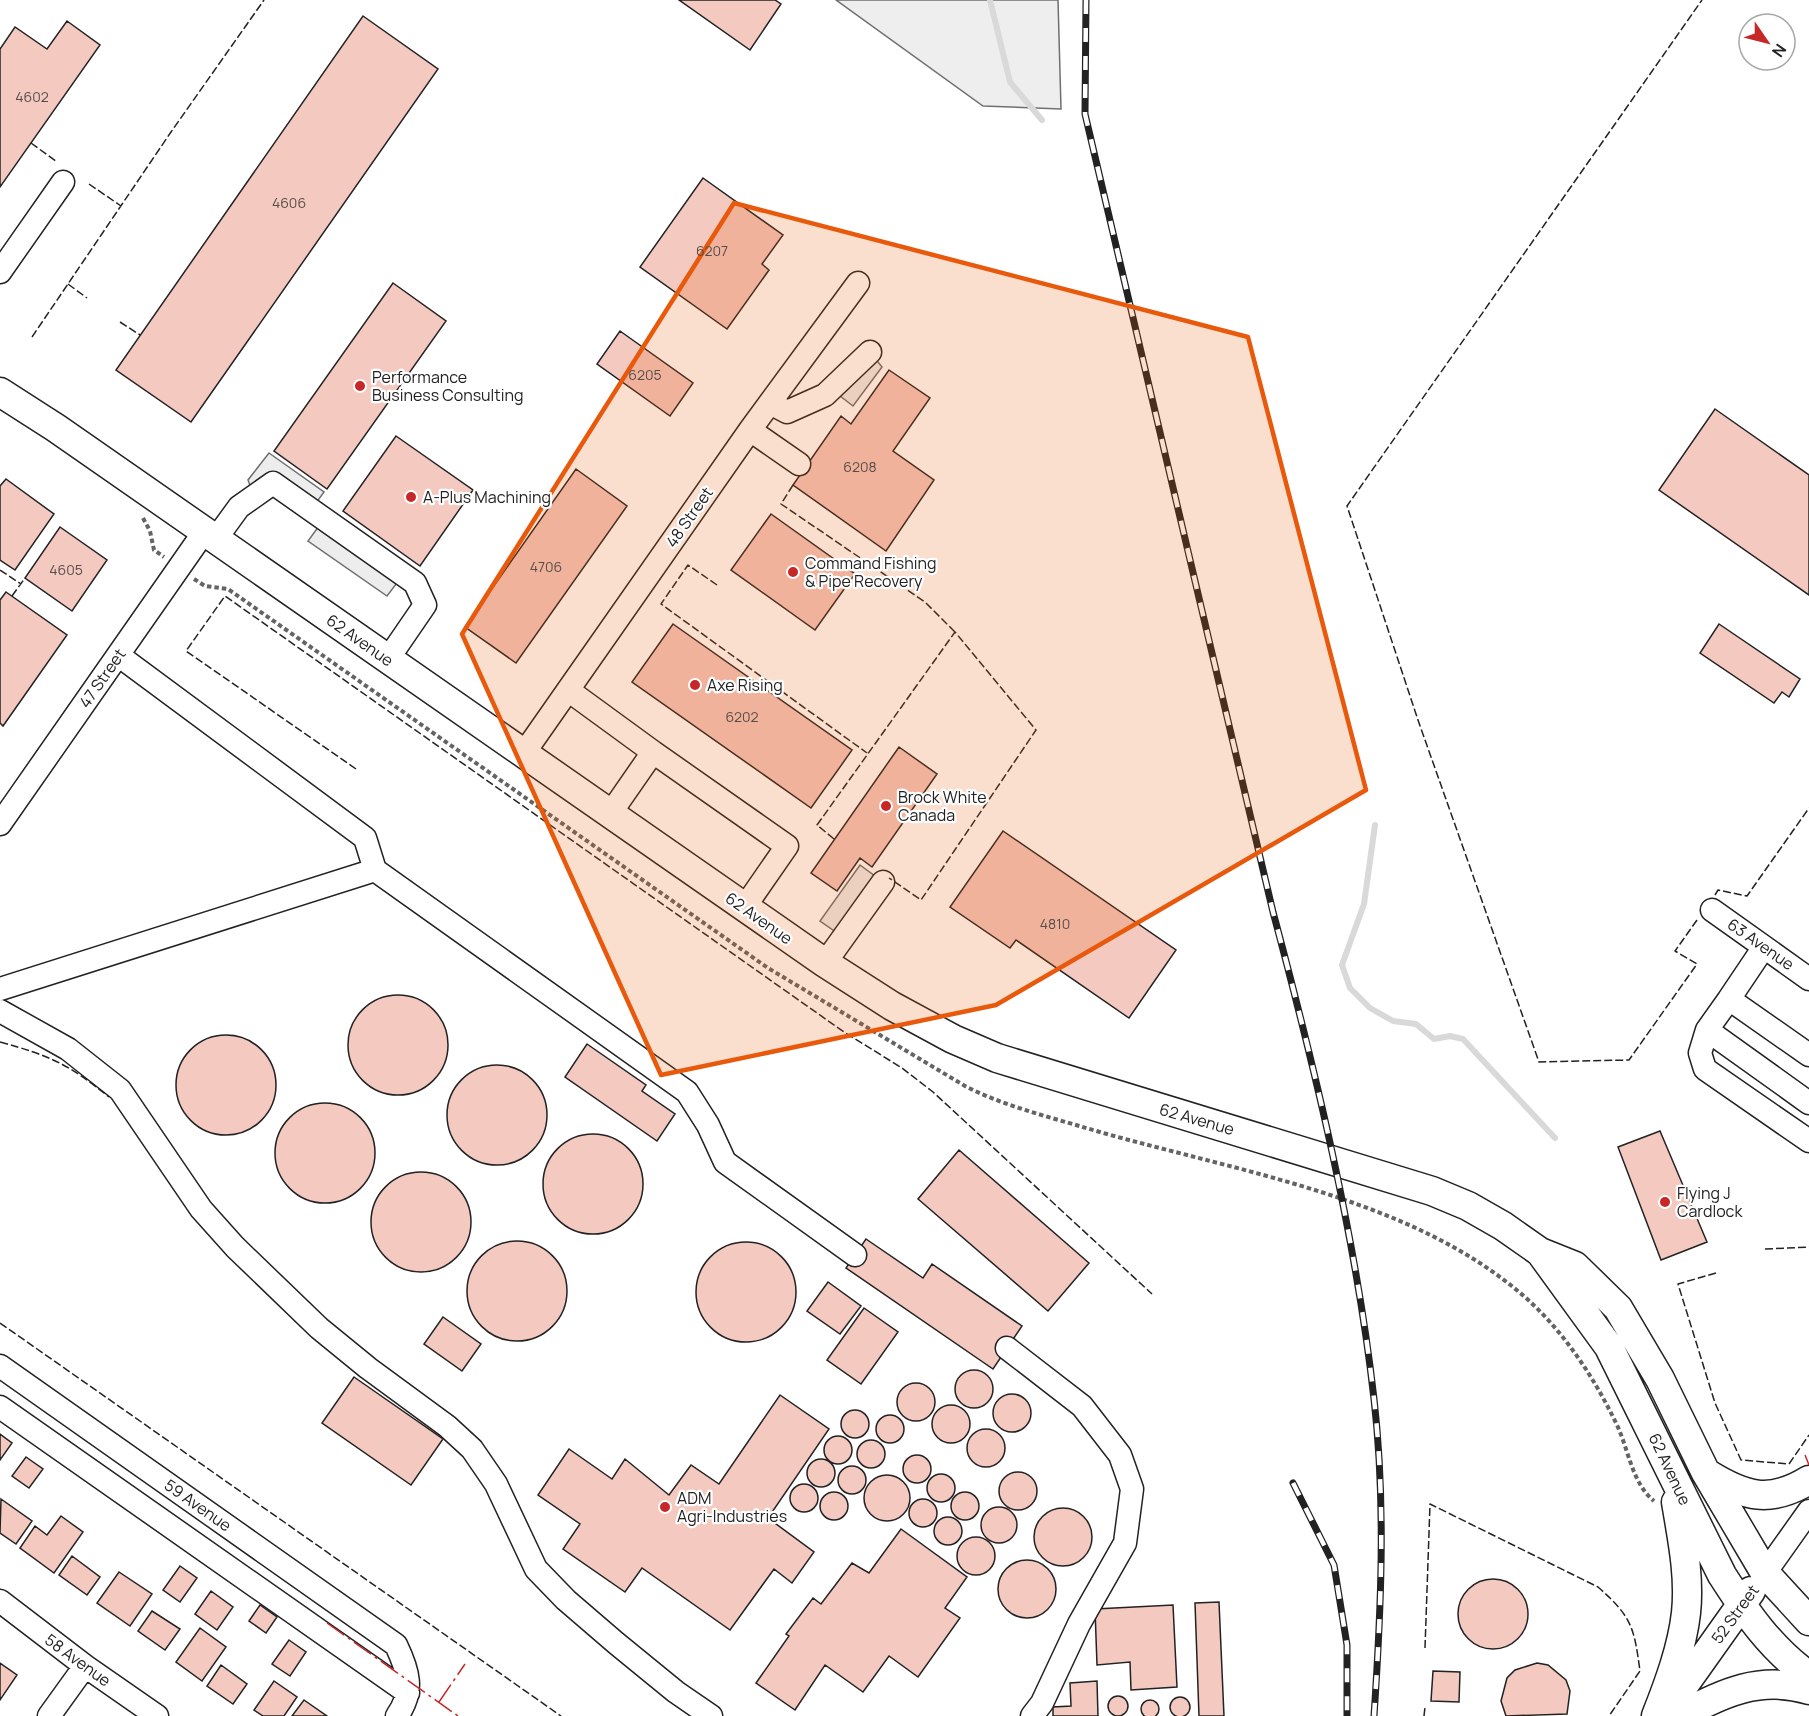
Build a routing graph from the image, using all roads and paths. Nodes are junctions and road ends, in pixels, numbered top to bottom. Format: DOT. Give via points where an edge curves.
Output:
graph roads {
  1 [pos="63,182"];
  2 [pos="0,272"];
  3 [pos="858,283"];
  4 [pos="870,352"];
  5 [pos="0,378"];
  6 [pos="0,392"];
  7 [pos="770,403"];
  8 [pos="56,428"];
  9 [pos="750,430"];
  10 [pos="799,464"];
  11 [pos="209,536"];
  12 [pos="118,655"];
  13 [pos="388,660"];
  14 [pos="568,690"];
  15 [pos="653,752"];
  16 [pos="524,753"];
  17 [pos="610,814"];
  18 [pos="0,824"];
  19 [pos="375,870"];
  20 [pos="883,882"];
  21 [pos="744,908"];
  22 [pos="1713,910"];
  23 [pos="1764,947"];
  24 [pos="825,963"];
  25 [pos="1809,979"];
  26 [pos="0,989"];
  27 [pos="1729,999"];
  28 [pos="0,1011"];
  29 [pos="1707,1030"];
  30 [pos="1809,1055"];
  31 [pos="1809,1103"];
  32 [pos="1809,1141"];
  33 [pos="1540,1252"];
  34 [pos="855,1255"];
  35 [pos="1007,1348"];
  36 [pos="0,1366"];
  37 [pos="0,1407"];
  38 [pos="1706,1473"];
  39 [pos="1673,1479"];
  40 [pos="1809,1480"];
  41 [pos="1809,1511"];
  42 [pos="1765,1573"];
  43 [pos="0,1601"];
  44 [pos="1741,1605"];
  45 [pos="1809,1621"];
  46 [pos="85,1666"];
  47 [pos="1809,1676"];
  48 [pos="1809,1690"];
  49 [pos="405,1709"];
  50 [pos="49,1716"];
  51 [pos="157,1716"];
  52 [pos="711,1716"];
  53 [pos="1032,1716"];
  54 [pos="1656,1716"];
  55 [pos="1662,1716"];
  56 [pos="1680,1716"];
  1 -- 2 [label="street"];
  3 -- 7 [label="street, 48 Street"];
  4 -- 7 [label="street" via="825,396 787,412"];
  5 -- 8 [label="main road, 62 Avenue"];
  6 -- 8 [label="main road, 62 Avenue"];
  7 -- 9 [label="street, 48 Street"];
  8 -- 11 [label="main road, 62 Avenue"];
  9 -- 10 [label="street"];
  9 -- 14 [label="street, 48 Street"];
  11 -- 12 [label="street, 47 Street"];
  11 -- 13 [label="main road, 62 Avenue"];
  11 -- 13 [label="street, 47 Street" via="239,507 273,483 415,583 425,605"];
  12 -- 18 [label="street, 47 Street"];
  12 -- 19 [label="street" via="365,838"];
  13 -- 16 [label="main road, 62 Avenue"];
  14 -- 15 [label="street"];
  14 -- 16 [label="street, 48 Street"];
  15 -- 17 [label="street"];
  15 -- 21 [label="street" via="787,846"];
  16 -- 17 [label="main road, 62 Avenue"];
  17 -- 21 [label="main road, 62 Avenue"];
  19 -- 26 [label="street"];
  19 -- 34 [label="street" via="687,1092 708,1125 724,1162"];
  20 -- 24 [label="street"];
  21 -- 24 [label="main road, 62 Avenue"];
  22 -- 23 [label="street, 63 Avenue"];
  23 -- 25 [label="street, 63 Avenue"];
  23 -- 27 [label="street"];
  24 -- 33 [label="main road, 62 Avenue" via="892,1006 997,1058 1432,1191 1468,1206"];
  27 -- 29 [label="street"];
  27 -- 30 [label="street"];
  28 -- 52 [label="street" via="68,1049 120,1090 201,1209 235,1247 319,1328 472,1449 496,1484 536,1569 616,1643"];
  29 -- 31 [label="street"];
  29 -- 32 [label="street" via="1700,1053 1705,1069"];
  33 -- 38 [label="main road, 62 Avenue" via="1575,1266 1618,1308 1660,1379"];
  33 -- 39 [label="main road, 62 Avenue" via="1609,1347"];
  35 -- 53 [label="street" via="1082,1406 1120,1455 1132,1489 1125,1543"];
  36 -- 49 [label="street, 59 Avenue" via="396,1644 410,1678"];
  37 -- 49 [label="street"];
  38 -- 40 [label="main road" via="1736,1491 1757,1495 1776,1494"];
  38 -- 42 [label="main road, 62 Avenue"];
  39 -- 44 [label="main road, 62 Avenue"];
  39 -- 54 [label="main road" via="1686,1564 1686,1613 1671,1677"];
  41 -- 42 [label="street, 52 Street"];
  42 -- 44 [label="main road, 52 Street"];
  42 -- 45 [label="main road, 62 Avenue"];
  43 -- 46 [label="street, 58 Avenue"];
  44 -- 47 [label="main road, 62 Avenue" via="1769,1641"];
  44 -- 55 [label="main road, 52 Street"];
  46 -- 50 [label="street"];
  46 -- 51 [label="street, 58 Avenue"];
  48 -- 56 [label="main road" via="1794,1685 1748,1686"];
}
